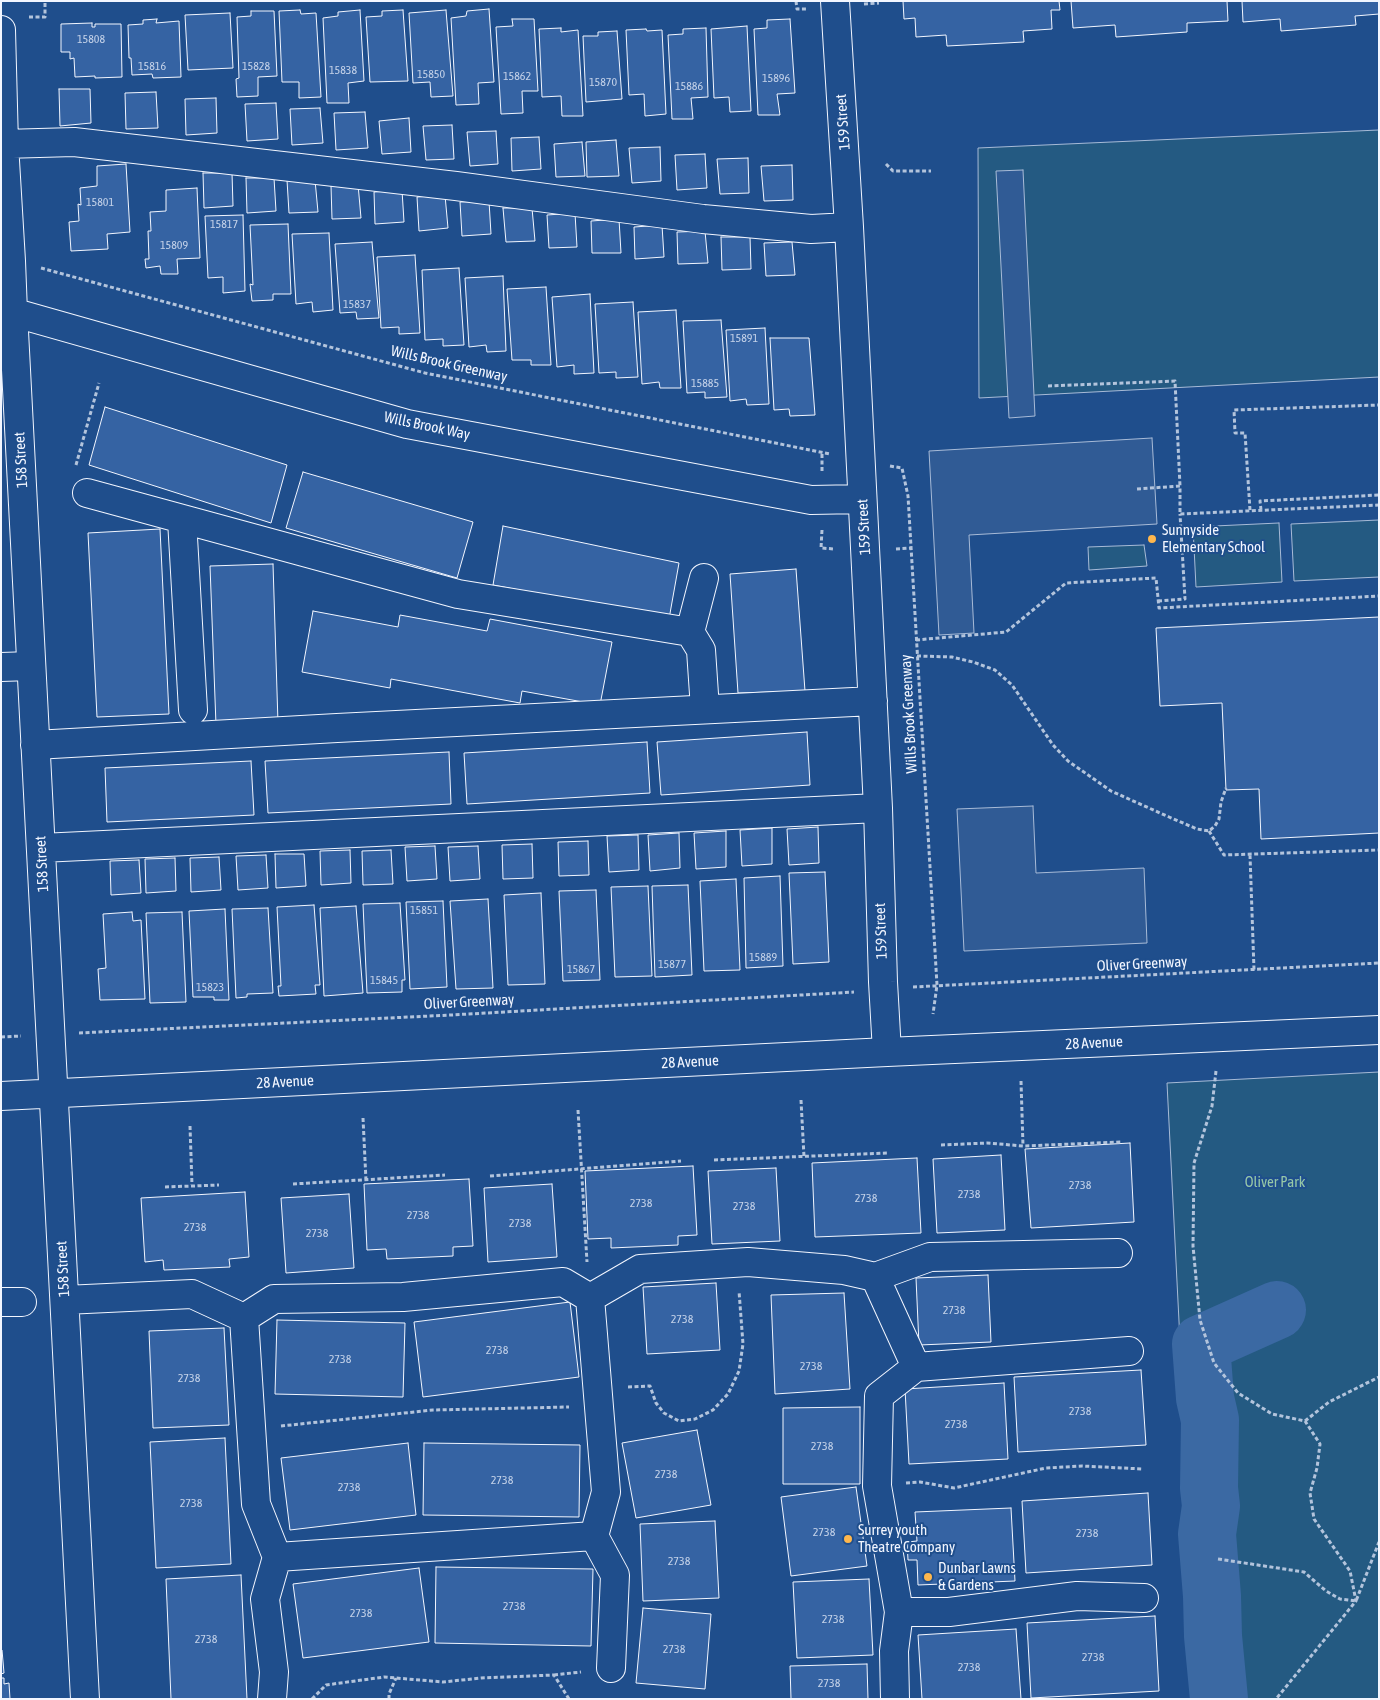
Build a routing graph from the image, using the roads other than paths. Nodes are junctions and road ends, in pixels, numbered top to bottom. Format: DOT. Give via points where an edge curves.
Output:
graph roads {
  1 [pos="836,1"];
  2 [pos="1,30"];
  3 [pos="4,144"];
  4 [pos="849,227"];
  5 [pos="7,311"];
  6 [pos="87,493"];
  7 [pos="862,499"];
  8 [pos="182,520"];
  9 [pos="704,578"];
  10 [pos="690,632"];
  11 [pos="31,666"];
  12 [pos="1,667"];
  13 [pos="872,702"];
  14 [pos="705,709"];
  15 [pos="194,710"];
  16 [pos="35,745"];
  17 [pos="878,808"];
  18 [pos="41,848"];
  19 [pos="1379,1030"];
  20 [pos="887,1052"];
  21 [pos="54,1094"];
  22 [pos="1,1096"];
  23 [pos="1118,1253"];
  24 [pos="875,1277"];
  25 [pos="590,1298"];
  26 [pos="65,1300"];
  27 [pos="244,1318"];
  28 [pos="1129,1351"];
  29 [pos="916,1367"];
  30 [pos="594,1536"];
  31 [pos="277,1557"];
  32 [pos="1144,1598"];
  33 [pos="899,1612"];
  34 [pos="611,1668"];
  35 [pos="86,1699"];
  36 [pos="272,1699"];
  37 [pos="895,1699"];
  1 -- 4 [label="street, 159 Street"];
  2 -- 3 [label="street, 158 Street"];
  3 -- 4 [label="street" via="74,142 456,186 702,219 811,229"];
  3 -- 5 [label="street, 158 Street" via="11,260"];
  4 -- 7 [label="street, 159 Street"];
  5 -- 7 [label="street, Wills Brook Way" via="407,424 811,500"];
  5 -- 11 [label="street, 158 Street"];
  6 -- 8 [label="street"];
  7 -- 13 [label="street, 159 Street"];
  8 -- 10 [label="street" via="458,594"];
  8 -- 15 [label="street"];
  9 -- 10 [label="street"];
  10 -- 14 [label="street" via="701,650"];
  11 -- 12 [label="street"];
  11 -- 16 [label="street, 158 Street"];
  13 -- 14 [label="street"];
  13 -- 17 [label="street, 159 Street"];
  14 -- 16 [label="street"];
  16 -- 18 [label="street, 158 Street"];
  17 -- 18 [label="street"];
  17 -- 20 [label="street, 159 Street"];
  18 -- 21 [label="street, 158 Street"];
  19 -- 20 [label="street, 28 Avenue"];
  20 -- 21 [label="street, 28 Avenue"];
  21 -- 22 [label="street, 28 Avenue"];
  21 -- 26 [label="street, 158 Street"];
  23 -- 24 [label="street" via="930,1257"];
  24 -- 25 [label="street" via="844,1270 748,1262 640,1269"];
  24 -- 29 [label="street"];
  25 -- 27 [label="street" via="562,1282 402,1297 274,1299"];
  25 -- 30 [label="street" via="606,1492"];
  26 -- 27 [label="street" via="192,1294"];
  26 -- 35 [label="street, 158 Street"];
  27 -- 31 [label="street" via="256,1504"];
  28 -- 29 [label="street"];
  29 -- 33 [label="street" via="878,1396 877,1486"];
  30 -- 31 [label="street"];
  30 -- 34 [label="street" via="615,1576"];
  31 -- 36 [label="street" via="265,1599 274,1672"];
  32 -- 33 [label="street" via="1078,1596 949,1612"];
  33 -- 37 [label="street" via="894,1651"];
}
